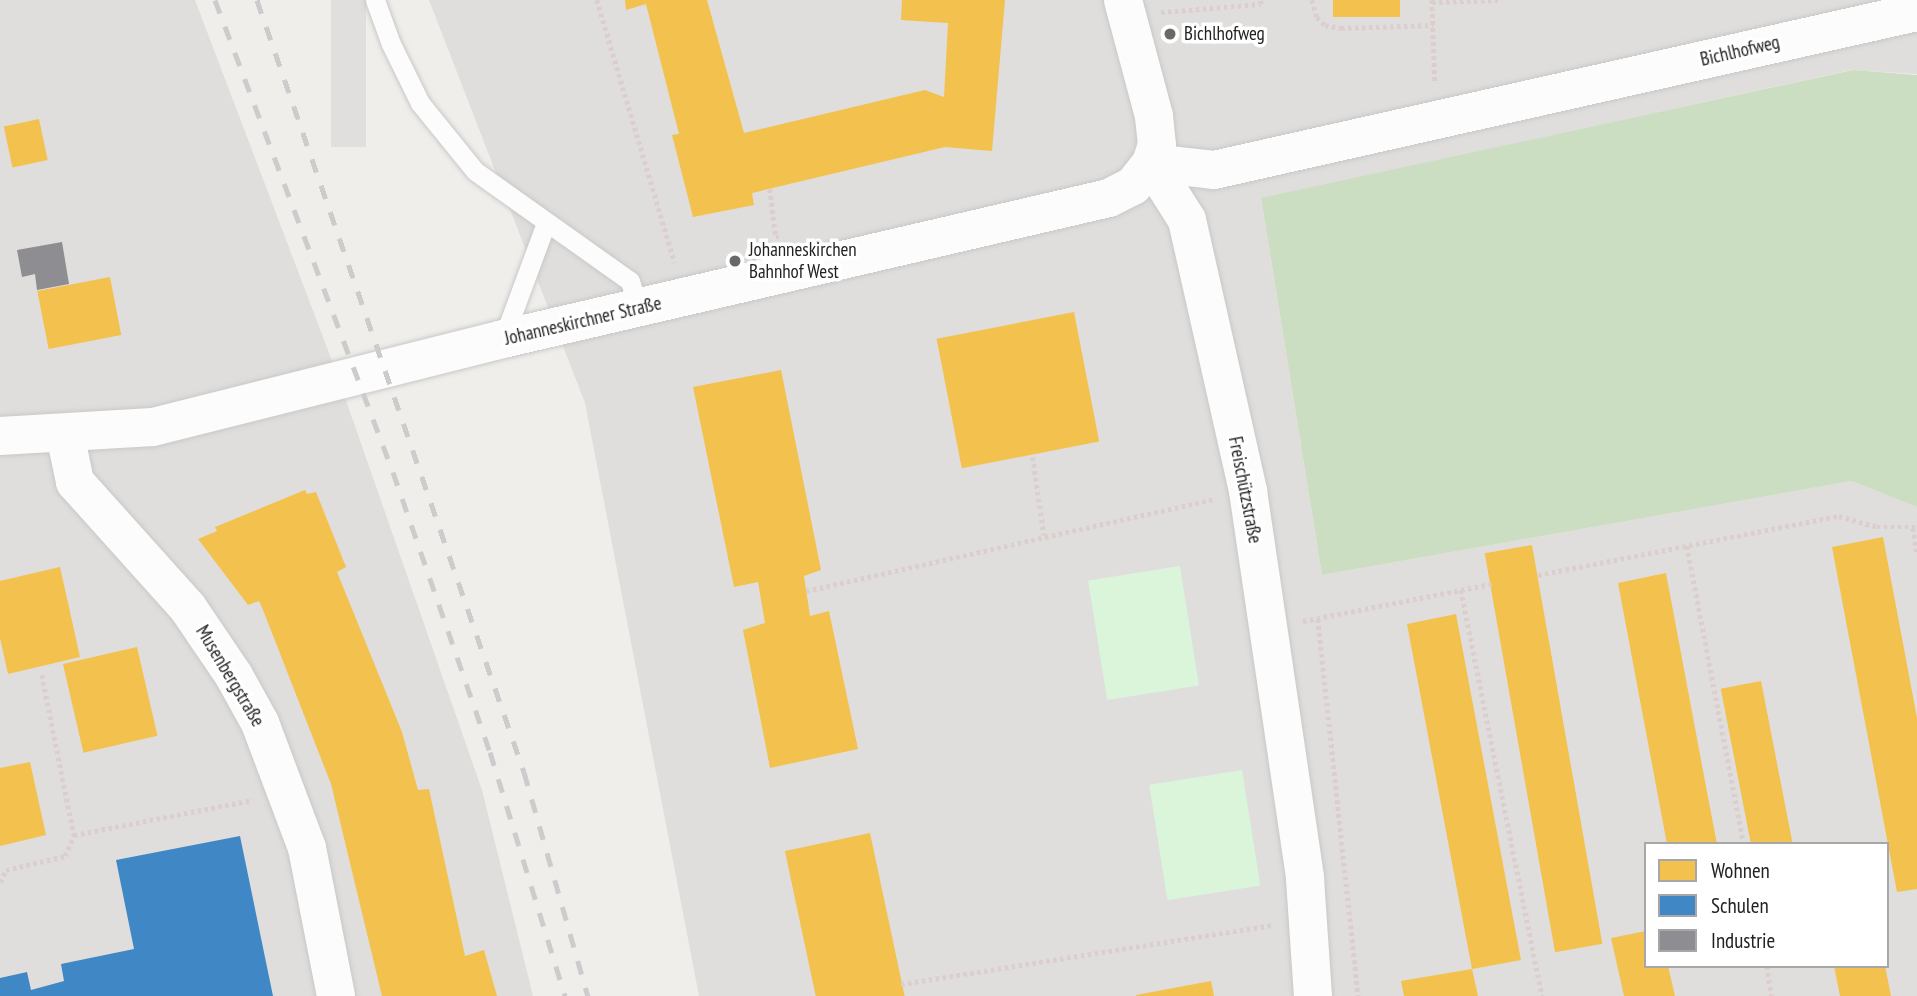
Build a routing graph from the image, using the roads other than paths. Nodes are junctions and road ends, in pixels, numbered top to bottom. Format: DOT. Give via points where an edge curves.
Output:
graph roads {
  1 [pos="375,0"];
  2 [pos="1123,0"];
  3 [pos="1917,12"];
  4 [pos="1151,163"];
  5 [pos="546,223"];
  6 [pos="638,308"];
  7 [pos="503,339"];
  8 [pos="65,434"];
  9 [pos="0,436"];
  10 [pos="336,996"];
  11 [pos="1313,996"];
  1 -- 5 [label="lane" via="420,103 475,171"];
  2 -- 4 [label="street" via="1154,116 1157,145"];
  3 -- 4 [label="street, Bichlhofweg" via="1214,170"];
  4 -- 6 [label="street, Johanneskirchner Straße" via="1133,186 1109,198"];
  4 -- 11 [label="street, Freischützstraße" via="1187,220 1248,491 1305,878"];
  5 -- 6 [label="lane" via="631,281"];
  5 -- 7 [label="lane"];
  6 -- 7 [label="street, Johanneskirchner Straße"];
  7 -- 8 [label="street, Johanneskirchner Straße" via="153,427"];
  8 -- 9 [label="street, Johanneskirchner Straße"];
  8 -- 10 [label="street, Musenbergstraße" via="75,482 188,608 260,723 307,848"];
}
